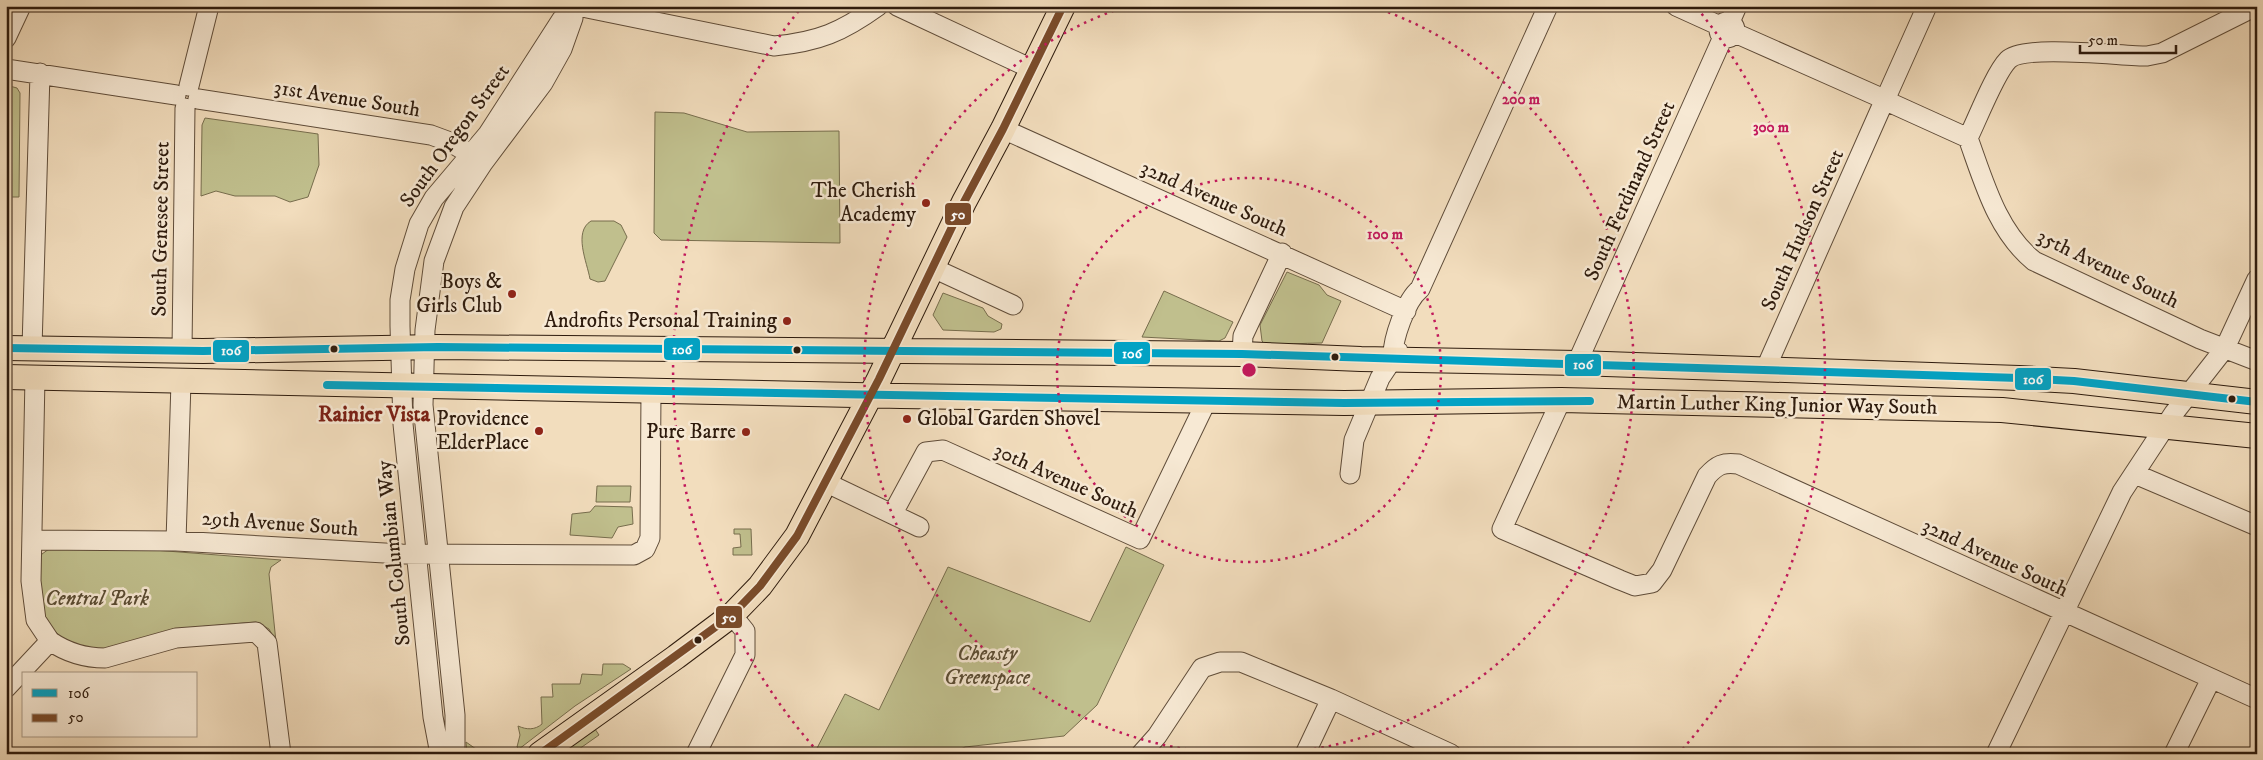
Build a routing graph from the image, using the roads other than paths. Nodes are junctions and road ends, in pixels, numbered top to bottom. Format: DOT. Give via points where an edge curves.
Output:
graph roads {
  1 [pos="22,6"];
  2 [pos="210,6"];
  3 [pos="878,6"];
  4 [pos="897,6"];
  5 [pos="1063,6"];
  6 [pos="1548,6"];
  7 [pos="1676,6"];
  8 [pos="1927,6"];
  9 [pos="2256,6"];
  10 [pos="574,12"];
  11 [pos="1729,25"];
  12 [pos="6,38"];
  13 [pos="6,68"];
  14 [pos="1032,69"];
  15 [pos="40,73"];
  16 [pos="187,97"];
  17 [pos="1885,100"];
  18 [pos="1004,129"];
  19 [pos="1968,138"];
  20 [pos="477,158"];
  21 [pos="1282,253"];
  22 [pos="933,268"];
  23 [pos="2257,279"];
  24 [pos="1420,289"];
  25 [pos="1013,305"];
  26 [pos="1406,311"];
  27 [pos="6,348"];
  28 [pos="32,348"];
  29 [pos="401,348"];
  30 [pos="425,348"];
  31 [pos="2225,348"];
  32 [pos="182,350"];
  33 [pos="894,350"];
  34 [pos="1242,354"];
  35 [pos="1393,358"];
  36 [pos="2257,361"];
  37 [pos="1577,363"];
  38 [pos="1765,370"];
  39 [pos="6,377"];
  40 [pos="35,377"];
  41 [pos="181,382"];
  42 [pos="413,386"];
  43 [pos="651,391"];
  44 [pos="2188,394"];
  45 [pos="871,396"];
  46 [pos="1207,400"];
  47 [pos="1561,400"];
  48 [pos="2257,402"];
  49 [pos="1369,403"];
  50 [pos="2165,426"];
  51 [pos="2257,436"];
  52 [pos="1350,474"];
  53 [pos="2135,474"];
  54 [pos="827,483"];
  55 [pos="893,513"];
  56 [pos="2257,526"];
  57 [pos="920,527"];
  58 [pos="32,540"];
  59 [pos="176,541"];
  60 [pos="417,554"];
  61 [pos="439,554"];
  62 [pos="2064,614"];
  63 [pos="732,615"];
  64 [pos="50,641"];
  65 [pos="2211,679"];
  66 [pos="6,688"];
  67 [pos="1331,699"];
  68 [pos="2257,699"];
  69 [pos="281,754"];
  70 [pos="440,754"];
  71 [pos="455,754"];
  72 [pos="540,754"];
  73 [pos="696,754"];
  74 [pos="1140,754"];
  75 [pos="1306,754"];
  76 [pos="1451,754"];
  77 [pos="1996,754"];
  78 [pos="2174,754"];
  1 -- 12 [label="street"];
  2 -- 16 [label="street, South Genesee Street"];
  3 -- 10 [label="street" via="851,26 828,36 801,44 774,46"];
  4 -- 14 [label="street"];
  5 -- 14 [label="main road"];
  6 -- 24 [label="street"];
  7 -- 11 [label="street"];
  8 -- 17 [label="street, South Hudson Street"];
  9 -- 19 [label="street" via="2162,53 2147,56 2049,52 2016,54 2003,65"];
  10 -- 20 [label="street, South Oregon Street" via="488,134"];
  11 -- 17 [label="street"];
  11 -- 37 [label="street, South Ferdinand Street"];
  13 -- 15 [label="street, 31st Avenue South"];
  14 -- 18 [label="main road"];
  15 -- 16 [label="street, 31st Avenue South"];
  15 -- 28 [label="street"];
  16 -- 20 [label="street, 31st Avenue South" via="431,135"];
  16 -- 32 [label="street, South Genesee Street"];
  17 -- 19 [label="street"];
  17 -- 38 [label="street, South Hudson Street"];
  18 -- 21 [label="street, 32nd Avenue South"];
  18 -- 22 [label="main road"];
  19 -- 31 [label="street, 35th Avenue South" via="1987,191 2018,249 2034,261"];
  20 -- 29 [label="street, South Oregon Street" via="434,198 419,224 409,252 400,300"];
  20 -- 30 [label="street, South Oregon Street" via="437,253"];
  21 -- 26 [label="street, 32nd Avenue South"];
  21 -- 34 [label="street" via="1243,336"];
  22 -- 25 [label="street"];
  22 -- 33 [label="main road"];
  23 -- 31 [label="street"];
  24 -- 26 [label="street" via="1413,295"];
  24 -- 35 [label="street" via="1422,298 1402,346"];
  26 -- 35 [label="street" via="1392,346"];
  27 -- 28 [label="main road, Martin Luther King Junior Way South"];
  28 -- 32 [label="main road, Martin Luther King Junior Way South"];
  29 -- 30 [label="main road, Martin Luther King Junior Way South"];
  29 -- 32 [label="main road, Martin Luther King Junior Way South"];
  29 -- 42 [label="street, South Columbian Way"];
  30 -- 33 [label="main road, Martin Luther King Junior Way South"];
  30 -- 42 [label="street, South Columbian Way"];
  31 -- 36 [label="street, 35th Avenue South"];
  31 -- 44 [label="street"];
  33 -- 34 [label="main road, Martin Luther King Junior Way South"];
  33 -- 45 [label="main road"];
  34 -- 35 [label="main road, Martin Luther King Junior Way South"];
  35 -- 37 [label="main road, Martin Luther King Junior Way South"];
  35 -- 49 [label="street"];
  37 -- 38 [label="main road, Martin Luther King Junior Way South"];
  38 -- 44 [label="main road, Martin Luther King Junior Way South" via="2038,380"];
  39 -- 40 [label="main road, Martin Luther King Junior Way South"];
  40 -- 41 [label="main road, Martin Luther King Junior Way South"];
  40 -- 58 [label="street"];
  41 -- 42 [label="main road, Martin Luther King Junior Way South"];
  41 -- 59 [label="street"];
  42 -- 43 [label="main road, Martin Luther King Junior Way South"];
  42 -- 60 [label="street, South Columbian Way" via="403,424"];
  42 -- 61 [label="street, South Columbian Way" via="424,424"];
  43 -- 45 [label="main road, Martin Luther King Junior Way South"];
  43 -- 61 [label="street, 29th Avenue South" via="650,532 645,549 634,556"];
  44 -- 48 [label="main road, Martin Luther King Junior Way South"];
  44 -- 50 [label="street"];
  45 -- 46 [label="main road, Martin Luther King Junior Way South"];
  45 -- 54 [label="main road"];
  46 -- 49 [label="main road, Martin Luther King Junior Way South"];
  46 -- 55 [label="street, 30th Avenue South" via="1140,539 943,450 926,452"];
  47 -- 49 [label="main road, Martin Luther King Junior Way South"];
  47 -- 50 [label="main road, Martin Luther King Junior Way South" via="2002,410"];
  47 -- 62 [label="street, 32nd Avenue South" via="1502,529 1635,586 1652,582 1662,570 1707,476 1725,463 1738,464"];
  49 -- 52 [label="street" via="1354,440"];
  50 -- 51 [label="main road, Martin Luther King Junior Way South"];
  50 -- 53 [label="street"];
  53 -- 56 [label="street"];
  53 -- 62 [label="street" via="2122,492"];
  54 -- 55 [label="street"];
  54 -- 63 [label="main road" via="798,536 776,567"];
  55 -- 57 [label="street"];
  58 -- 59 [label="street, 29th Avenue South"];
  58 -- 64 [label="street" via="33,606 36,620"];
  59 -- 60 [label="street, 29th Avenue South"];
  60 -- 61 [label="street, 29th Avenue South"];
  60 -- 70 [label="street, South Columbian Way" via="433,716"];
  61 -- 71 [label="street, South Columbian Way" via="455,715"];
  62 -- 65 [label="street, 32nd Avenue South"];
  62 -- 77 [label="street"];
  63 -- 72 [label="main road"];
  63 -- 73 [label="street" via="745,631 745,655"];
  64 -- 66 [label="street"];
  64 -- 69 [label="street" via="67,651 105,658 176,638 252,631 267,643"];
  65 -- 68 [label="street, 32nd Avenue South"];
  65 -- 78 [label="street"];
  67 -- 74 [label="street" via="1241,662 1220,662 1202,668 1157,736"];
  67 -- 75 [label="street"];
  67 -- 76 [label="street"];
}
